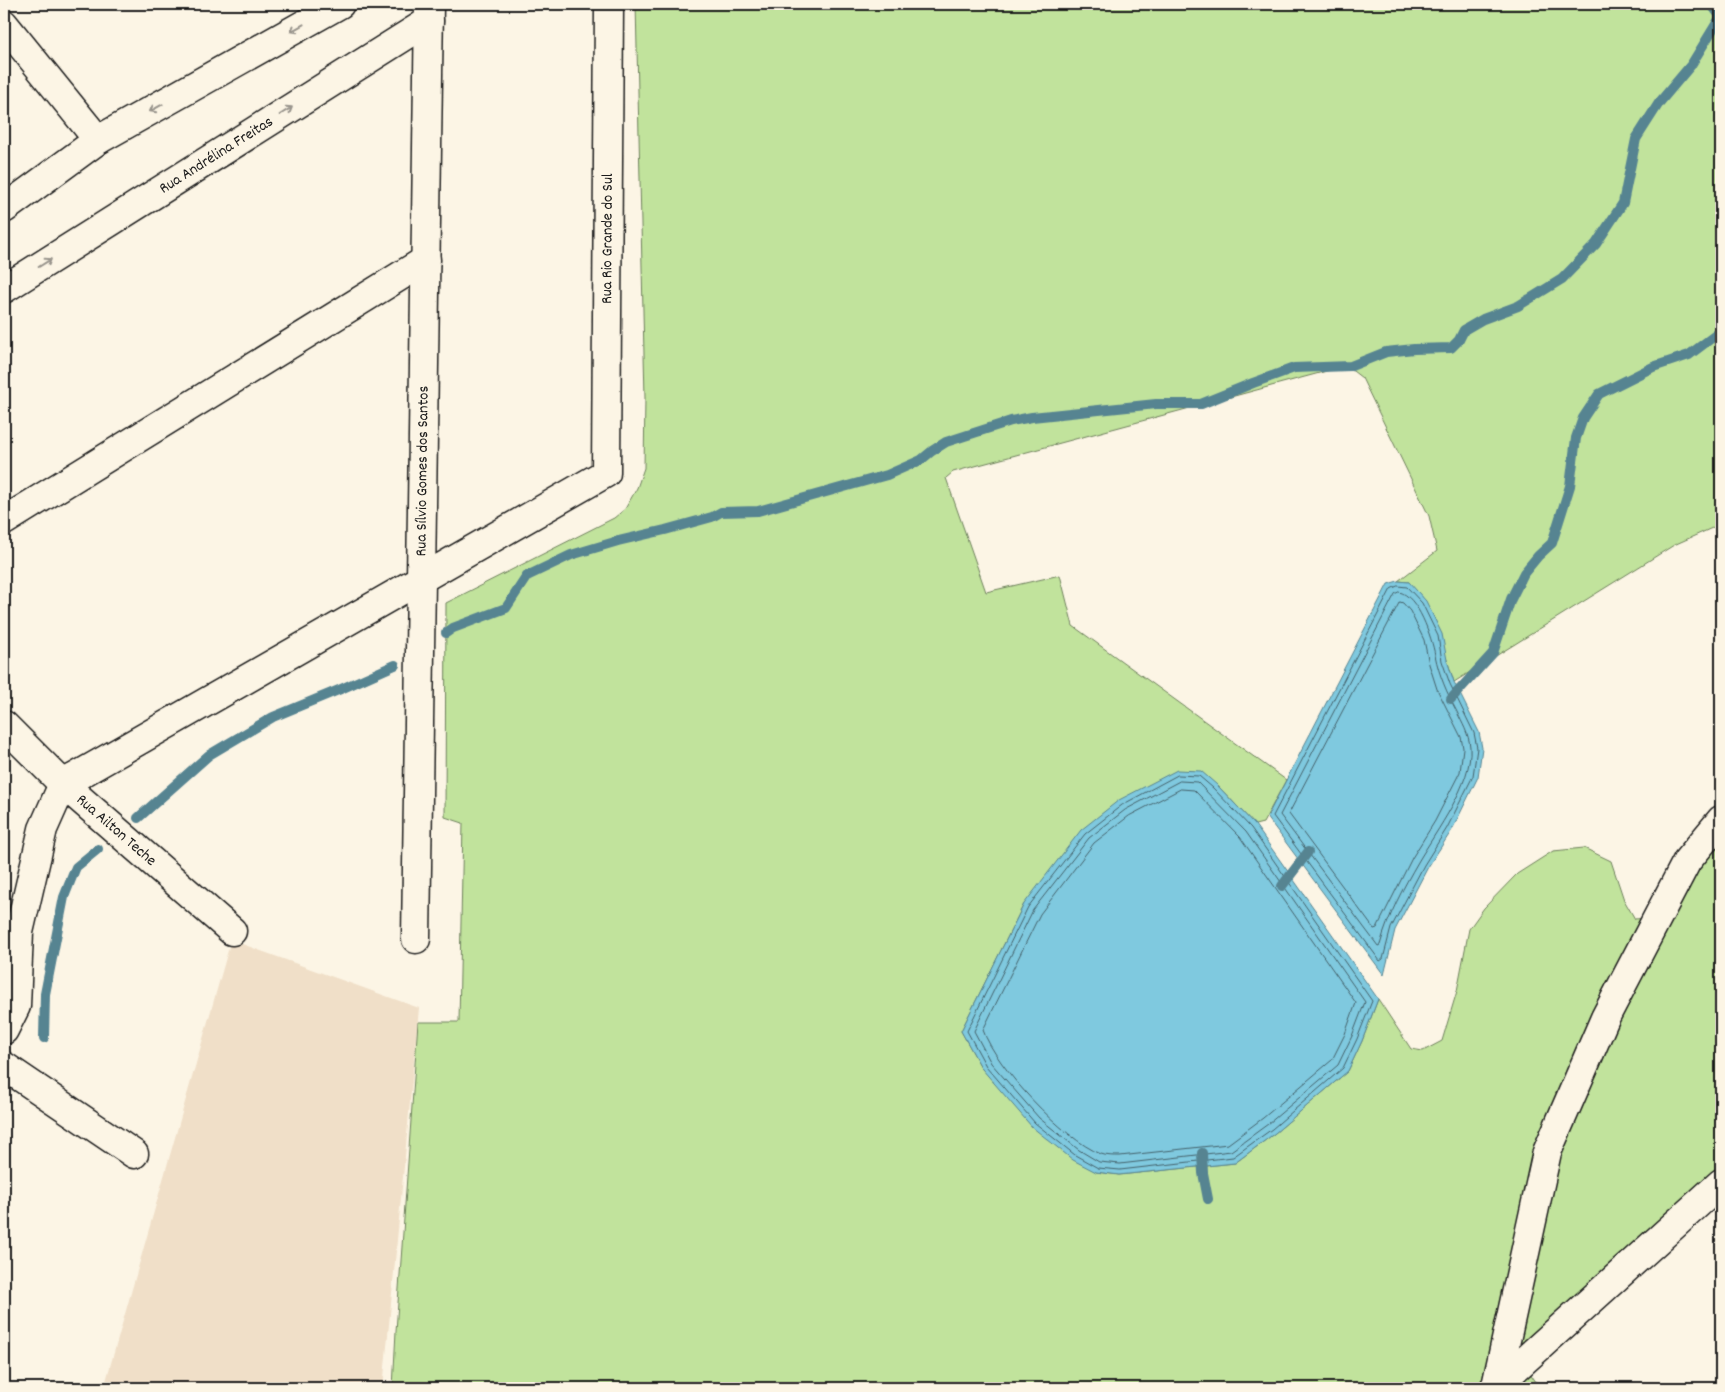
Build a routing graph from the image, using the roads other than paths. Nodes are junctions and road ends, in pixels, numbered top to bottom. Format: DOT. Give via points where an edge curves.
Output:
graph roads {
  1 [pos="340,4"];
  2 [pos="609,4"];
  3 [pos="429,12"];
  4 [pos="4,24"];
  5 [pos="98,140"];
  6 [pos="4,209"];
  7 [pos="426,260"];
  8 [pos="4,289"];
  9 [pos="4,521"];
  10 [pos="421,579"];
  11 [pos="4,725"];
  12 [pos="63,784"];
  13 [pos="1721,820"];
  14 [pos="232,931"];
  15 [pos="416,939"];
  16 [pos="4,1030"];
  17 [pos="4,1066"];
  18 [pos="134,1154"];
  19 [pos="1721,1182"];
  20 [pos="1495,1387"];
  1 -- 5 [label="street, one-way"];
  2 -- 10 [label="street, Rua Rio Grande do Sul" via="606,473"];
  3 -- 7 [label="street, Rua Sílvio Gomes dos Santos"];
  8 -- 3 [label="street, Rua Andrélina Freitas, one-way"];
  4 -- 5 [label="street"];
  5 -- 6 [label="street"];
  7 -- 9 [label="street"];
  7 -- 10 [label="street, Rua Sílvio Gomes dos Santos"];
  10 -- 12 [label="street"];
  10 -- 15 [label="street, Rua Sílvio Gomes dos Santos"];
  11 -- 12 [label="street, Rua Ailton Teche"];
  12 -- 14 [label="street, Rua Ailton Teche"];
  12 -- 16 [label="street" via="43,829 20,932 16,1006"];
  13 -- 20 [label="street" via="1687,861 1604,1018 1547,1152"];
  17 -- 18 [label="street"];
  19 -- 20 [label="street"];
}
